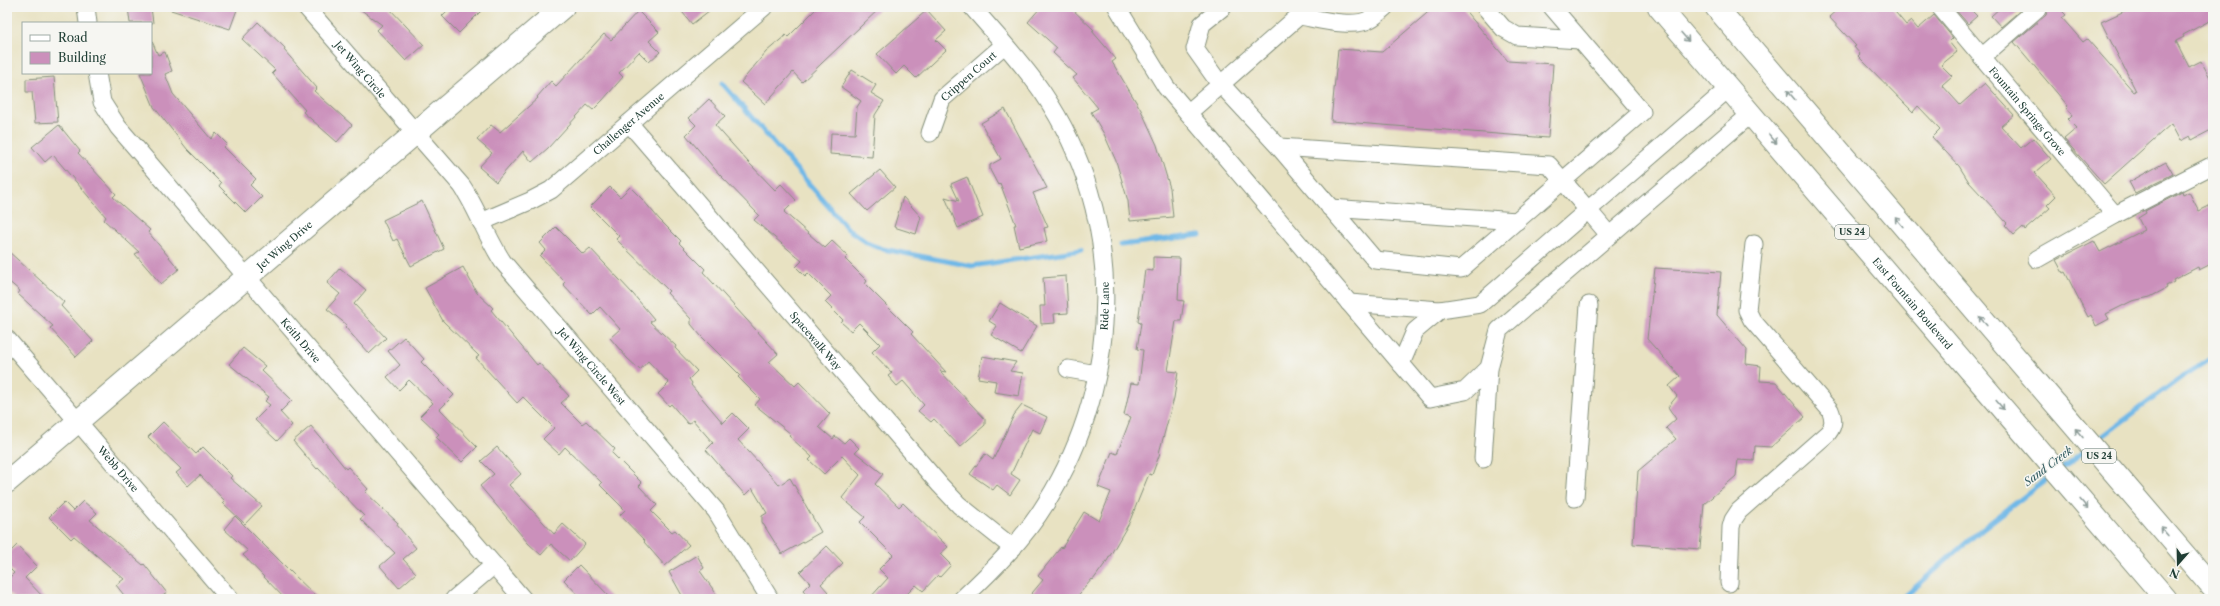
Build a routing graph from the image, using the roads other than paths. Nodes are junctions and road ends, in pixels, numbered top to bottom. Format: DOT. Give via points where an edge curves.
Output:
graph roads {
  1 [pos="86,7"];
  2 [pos="306,7"];
  3 [pos="563,7"];
  4 [pos="764,7"];
  5 [pos="972,7"];
  6 [pos="1118,7"];
  7 [pos="1222,7"];
  8 [pos="1385,7"];
  9 [pos="1484,7"];
  10 [pos="1552,7"];
  11 [pos="1659,7"];
  12 [pos="1716,7"];
  13 [pos="1940,7"];
  14 [pos="2039,7"];
  15 [pos="1304,11"];
  16 [pos="88,22"];
  17 [pos="1580,40"];
  18 [pos="1004,45"];
  19 [pos="1982,57"];
  20 [pos="97,74"];
  21 [pos="1221,84"];
  22 [pos="1729,88"];
  23 [pos="1188,113"];
  24 [pos="1751,114"];
  25 [pos="629,123"];
  26 [pos="416,132"];
  27 [pos="930,133"];
  28 [pos="1279,147"];
  29 [pos="2213,165"];
  30 [pos="1564,181"];
  31 [pos="1330,208"];
  32 [pos="1588,210"];
  33 [pos="2115,215"];
  34 [pos="1517,221"];
  35 [pos="481,222"];
  36 [pos="1608,235"];
  37 [pos="1754,244"];
  38 [pos="2037,259"];
  39 [pos="248,277"];
  40 [pos="1349,303"];
  41 [pos="1590,305"];
  42 [pos="1440,310"];
  43 [pos="7,339"];
  44 [pos="1401,364"];
  45 [pos="1489,368"];
  46 [pos="1068,369"];
  47 [pos="1097,374"];
  48 [pos="78,420"];
  49 [pos="1482,459"];
  50 [pos="7,482"];
  51 [pos="1575,498"];
  52 [pos="1012,548"];
  53 [pos="494,565"];
  54 [pos="1729,583"];
  55 [pos="2213,588"];
  56 [pos="2160,592"];
  57 [pos="230,599"];
  58 [pos="454,599"];
  59 [pos="523,599"];
  60 [pos="770,599"];
  61 [pos="962,599"];
  1 -- 16 [label="street"];
  2 -- 26 [label="street, Jet Wing Circle"];
  3 -- 26 [label="main road, Jet Wing Drive"];
  4 -- 25 [label="street, Challenger Avenue"];
  5 -- 18 [label="street, Ride Lane"];
  6 -- 23 [label="street" via="1166,86"];
  7 -- 21 [label="street" via="1202,24 1195,49"];
  8 -- 15 [label="street" via="1370,20 1361,23 1349,23"];
  9 -- 17 [label="street" via="1503,28 1517,36"];
  10 -- 17 [label="street"];
  11 -- 22 [label="main road, East Fountain Boulevard / US 24, one-way"];
  55 -- 12 [label="main road, US 24, one-way"];
  13 -- 19 [label="street, Fountain Springs Grove"];
  14 -- 19 [label="street"];
  15 -- 21 [label="street"];
  17 -- 30 [label="street" via="1642,112"];
  18 -- 27 [label="street, Crippen Court" via="942,99"];
  18 -- 47 [label="street, Ride Lane" via="1039,88 1053,110 1078,161 1089,193 1101,240 1106,304 1104,338"];
  19 -- 33 [label="street, Fountain Springs Grove"];
  20 -- 39 [label="street, Keith Drive" via="102,102 108,114"];
  21 -- 23 [label="street"];
  21 -- 28 [label="street"];
  22 -- 24 [label="main road, East Fountain Boulevard / US 24"];
  22 -- 32 [label="street"];
  23 -- 40 [label="street"];
  24 -- 36 [label="street"];
  24 -- 56 [label="main road, East Fountain Boulevard / US 24, one-way"];
  25 -- 35 [label="street, Challenger Avenue" via="551,190 530,202"];
  25 -- 52 [label="street, Spacewalk Way" via="940,485 959,505"];
  26 -- 35 [label="street, Jet Wing Circle West" via="462,186"];
  26 -- 39 [label="main road, Jet Wing Drive"];
  28 -- 30 [label="street" via="1549,165"];
  28 -- 31 [label="street"];
  29 -- 33 [label="street"];
  30 -- 32 [label="street"];
  30 -- 34 [label="street"];
  31 -- 34 [label="street"];
  31 -- 34 [label="street" via="1375,260 1461,270"];
  32 -- 36 [label="street"];
  32 -- 42 [label="street" via="1480,304"];
  33 -- 38 [label="street"];
  35 -- 60 [label="street, Jet Wing Circle West" via="503,262 716,511"];
  36 -- 45 [label="street" via="1499,330"];
  37 -- 54 [label="street" via="1747,310 1752,320 1830,410 1833,419 1828,433 1739,511 1733,520"];
  39 -- 48 [label="main road, Jet Wing Drive"];
  39 -- 53 [label="street, Keith Drive"];
  40 -- 42 [label="street"];
  40 -- 44 [label="street"];
  41 -- 51 [label="street"];
  42 -- 44 [label="street" via="1415,331"];
  43 -- 48 [label="street, Webb Drive"];
  44 -- 45 [label="street" via="1430,398 1465,391"];
  45 -- 49 [label="street"];
  46 -- 47 [label="street"];
  47 -- 52 [label="street, Ride Lane" via="1084,421 1060,478 1046,503"];
  48 -- 50 [label="main road, Jet Wing Drive"];
  48 -- 57 [label="street, Webb Drive"];
  52 -- 61 [label="street, Ride Lane"];
  53 -- 58 [label="street"];
  53 -- 59 [label="street, Keith Drive"];
}
